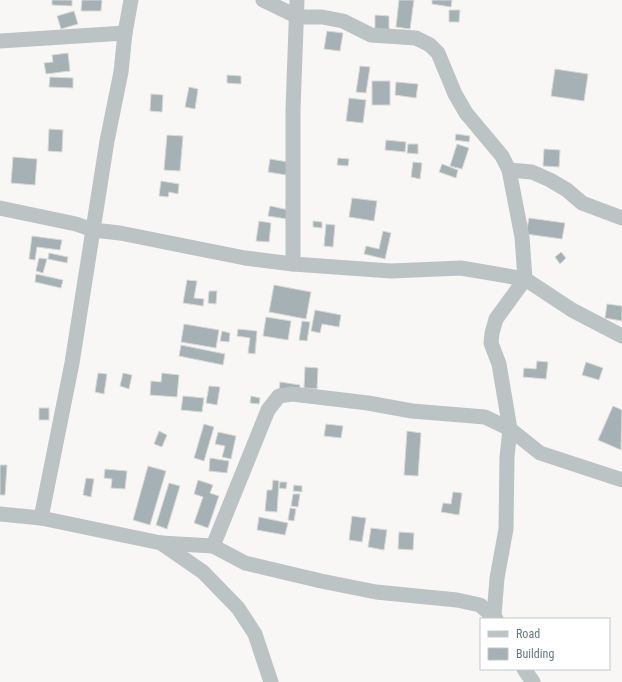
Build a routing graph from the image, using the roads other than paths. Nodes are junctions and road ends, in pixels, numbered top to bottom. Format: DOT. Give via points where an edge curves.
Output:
graph roads {
  1 [pos="131,0"];
  2 [pos="263,0"];
  3 [pos="297,0"];
  4 [pos="298,17"];
  5 [pos="125,33"];
  6 [pos="0,41"];
  7 [pos="510,170"];
  8 [pos="0,208"];
  9 [pos="622,218"];
  10 [pos="93,230"];
  11 [pos="293,264"];
  12 [pos="525,279"];
  13 [pos="622,336"];
  14 [pos="510,429"];
  15 [pos="622,480"];
  16 [pos="0,514"];
  17 [pos="41,518"];
  18 [pos="161,543"];
  19 [pos="213,546"];
  20 [pos="495,617"];
  21 [pos="525,670"];
  22 [pos="271,682"];
  23 [pos="533,682"];
  1 -- 5 [label="street"];
  2 -- 4 [label="street"];
  3 -- 4 [label="street"];
  4 -- 7 [label="street" via="322,17 343,21 371,35 416,38 430,44 438,54 466,113 502,156"];
  4 -- 11 [label="street" via="293,110"];
  5 -- 6 [label="street"];
  5 -- 10 [label="street" via="121,72"];
  7 -- 9 [label="street" via="532,172 567,190 582,203"];
  7 -- 12 [label="street" via="522,238"];
  8 -- 10 [label="street"];
  10 -- 11 [label="street"];
  10 -- 17 [label="street" via="72,363"];
  11 -- 12 [label="street" via="391,271 461,268"];
  12 -- 13 [label="street" via="572,310"];
  12 -- 14 [label="street" via="496,319 491,343 499,364"];
  14 -- 15 [label="street" via="540,453"];
  14 -- 19 [label="street" via="485,417 412,411 316,396 279,396 268,410 258,432"];
  14 -- 20 [label="street" via="506,529 497,578"];
  16 -- 17 [label="street"];
  17 -- 18 [label="street"];
  18 -- 19 [label="street"];
  18 -- 22 [label="street" via="203,572 238,608 255,634"];
  19 -- 20 [label="street" via="245,563 376,592 472,603 485,608"];
  21 -- 23 [label="street"];
}
